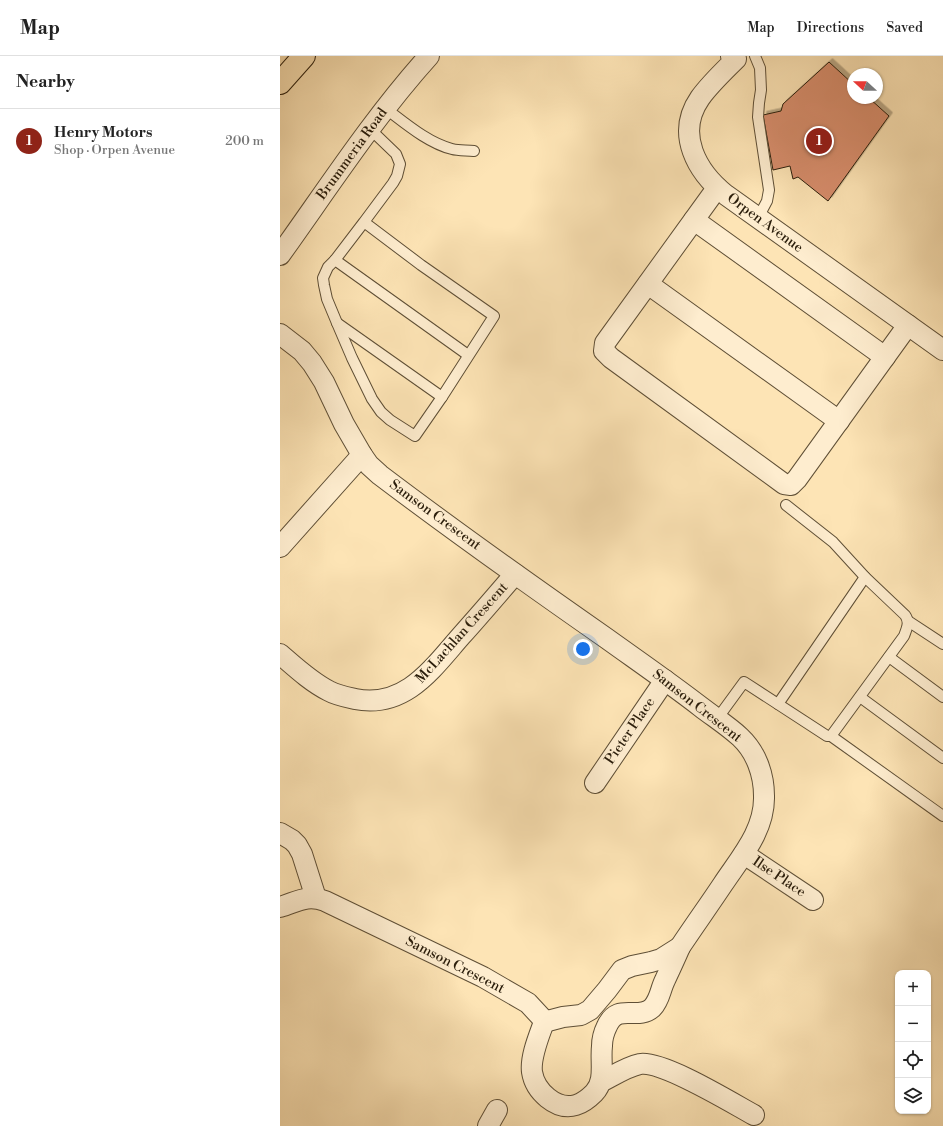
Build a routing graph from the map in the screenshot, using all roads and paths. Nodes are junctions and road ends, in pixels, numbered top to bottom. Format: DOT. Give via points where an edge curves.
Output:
graph roads {
  1 [pos="304,56"];
  2 [pos="428,56"];
  3 [pos="755,56"];
  4 [pos="735,57"];
  5 [pos="280,83"];
  6 [pos="385,108"];
  7 [pos="370,129"];
  8 [pos="474,151"];
  9 [pos="717,188"];
  10 [pos="758,218"];
  11 [pos="694,220"];
  12 [pos="364,222"];
  13 [pos="280,255"];
  14 [pos="335,260"];
  15 [pos="648,284"];
  16 [pos="336,322"];
  17 [pos="908,325"];
  18 [pos="280,334"];
  19 [pos="943,350"];
  20 [pos="468,355"];
  21 [pos="885,356"];
  22 [pos="442,396"];
  23 [pos="839,421"];
  24 [pos="362,456"];
  25 [pos="786,505"];
  26 [pos="280,547"];
  27 [pos="515,574"];
  28 [pos="865,577"];
  29 [pos="908,621"];
  30 [pos="943,644"];
  31 [pos="280,654"];
  32 [pos="889,657"];
  33 [pos="665,680"];
  34 [pos="860,697"];
  35 [pos="943,697"];
  36 [pos="778,704"];
  37 [pos="717,719"];
  38 [pos="831,736"];
  39 [pos="943,758"];
  40 [pos="595,783"];
  41 [pos="943,816"];
  42 [pos="280,833"];
  43 [pos="744,854"];
  44 [pos="316,898"];
  45 [pos="813,900"];
  46 [pos="280,907"];
  47 [pos="680,947"];
  48 [pos="612,984"];
  49 [pos="624,1012"];
  50 [pos="544,1022"];
  51 [pos="601,1082"];
  52 [pos="754,1115"];
  1 -- 5 [label="highway"];
  2 -- 6 [label="street, Brummeria Road"];
  3 -- 10 [label="lane" via="760,68 758,116 769,190"];
  4 -- 9 [label="street, Orpen Avenue" via="699,99 689,128 689,139 695,158"];
  6 -- 7 [label="street, Brummeria Road"];
  6 -- 8 [label="lane" via="432,141 451,149"];
  7 -- 12 [label="lane" via="396,154 400,164 393,183"];
  7 -- 13 [label="street, Brummeria Road"];
  9 -- 10 [label="street, Orpen Avenue"];
  9 -- 11 [label="street"];
  10 -- 17 [label="street, Orpen Avenue"];
  11 -- 15 [label="street"];
  11 -- 21 [label="street"];
  12 -- 14 [label="lane"];
  12 -- 20 [label="lane" via="494,316"];
  14 -- 16 [label="lane" via="323,278 327,299"];
  14 -- 20 [label="lane"];
  15 -- 23 [label="street"];
  15 -- 23 [label="street" via="605,343 604,351 610,358 784,484 791,485 797,479"];
  16 -- 22 [label="lane"];
  16 -- 22 [label="lane" via="372,399 390,420 415,436"];
  17 -- 19 [label="street, Orpen Avenue"];
  17 -- 21 [label="street"];
  18 -- 24 [label="street, Samson Crescent" via="302,351 319,373"];
  20 -- 22 [label="lane"];
  21 -- 23 [label="street"];
  24 -- 26 [label="street"];
  24 -- 27 [label="street, Samson Crescent" via="380,475"];
  25 -- 28 [label="lane" via="833,542"];
  27 -- 31 [label="street, McLachlan Crescent" via="429,674 411,688 385,698 364,701 329,691 307,677"];
  27 -- 33 [label="street, Samson Crescent"];
  28 -- 29 [label="lane" via="905,615"];
  28 -- 36 [label="lane"];
  29 -- 30 [label="lane"];
  29 -- 32 [label="lane" via="904,636"];
  32 -- 34 [label="lane"];
  32 -- 35 [label="lane"];
  33 -- 37 [label="street, Samson Crescent"];
  33 -- 40 [label="street, Pieter Place"];
  34 -- 38 [label="lane"];
  34 -- 39 [label="lane"];
  36 -- 37 [label="lane" via="744,682"];
  36 -- 38 [label="lane" via="827,736"];
  37 -- 43 [label="street, Samson Crescent" via="740,737 750,750 758,763 764,784 762,818"];
  38 -- 41 [label="lane"];
  42 -- 44 [label="street" via="298,845"];
  43 -- 45 [label="street, Ilse Place"];
  43 -- 47 [label="street, Samson Crescent"];
  44 -- 46 [label="street" via="307,898"];
  44 -- 50 [label="street, Samson Crescent" via="483,977 528,1003"];
  47 -- 48 [label="street" via="661,959 622,970"];
  47 -- 49 [label="street, Samson Crescent" via="657,1002 643,1012"];
  48 -- 49 [label="street" via="609,992 611,1003"];
  48 -- 50 [label="street" via="590,1010 581,1015"];
  49 -- 51 [label="street" via="611,1019 604,1032"];
  50 -- 51 [label="street" via="532,1060 534,1078 542,1092 560,1104 575,1105 596,1092"];
  51 -- 52 [label="street" via="640,1064 657,1066"];
}
